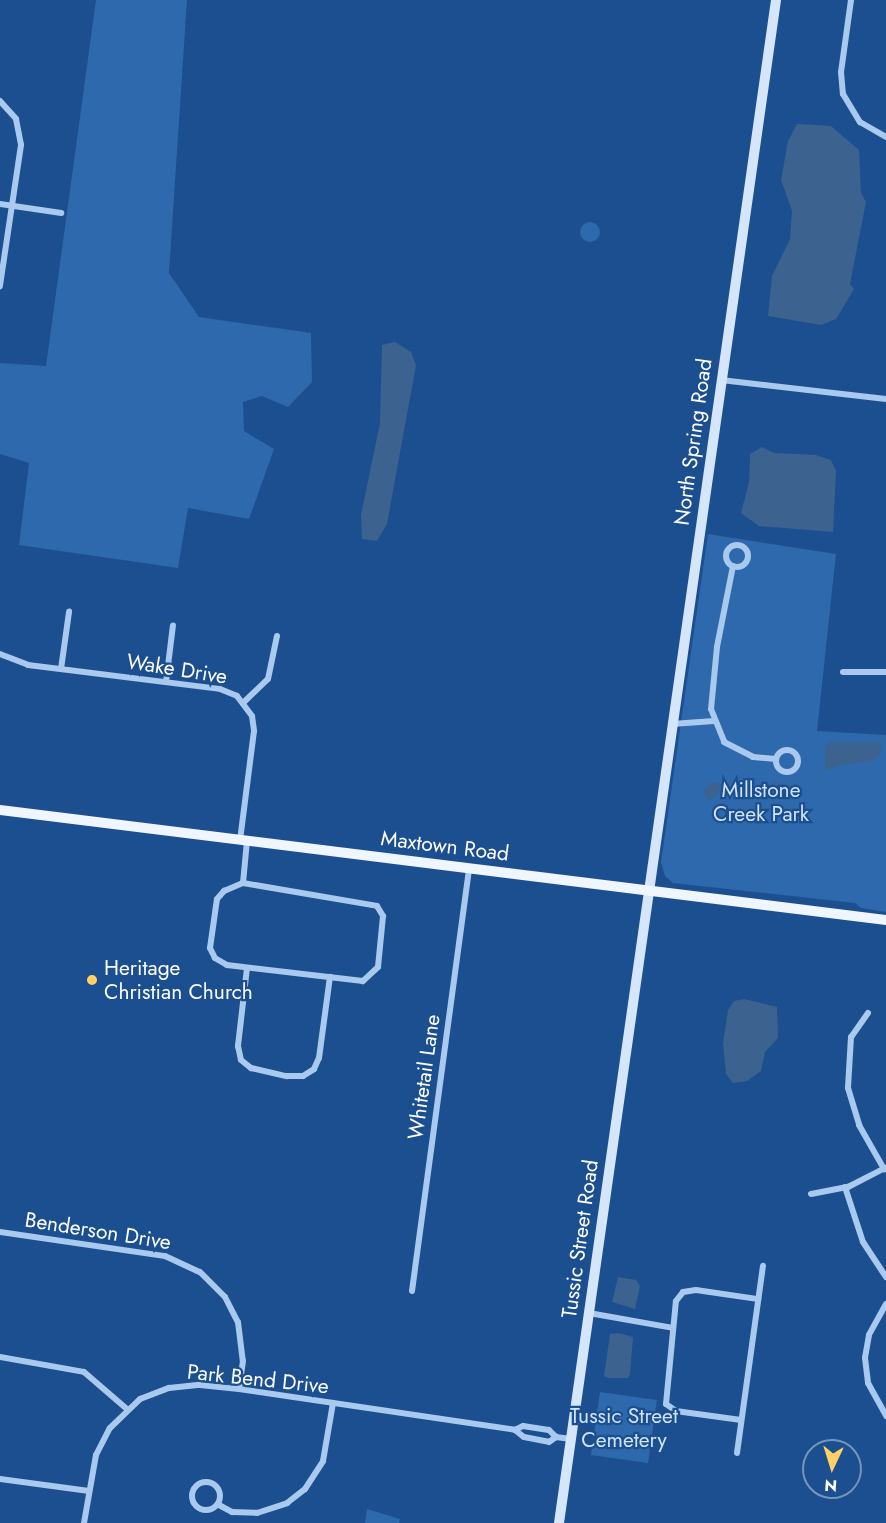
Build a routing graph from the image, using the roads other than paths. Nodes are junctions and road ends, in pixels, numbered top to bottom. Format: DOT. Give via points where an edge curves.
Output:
graph roads {
  1 [pos="776,0"];
  2 [pos="851,0"];
  3 [pos="0,101"];
  4 [pos="886,137"];
  5 [pos="0,204"];
  6 [pos="12,206"];
  7 [pos="61,213"];
  8 [pos="0,286"];
  9 [pos="721,380"];
  10 [pos="886,399"];
  11 [pos="733,566"];
  12 [pos="69,612"];
  13 [pos="173,625"];
  14 [pos="277,636"];
  15 [pos="0,654"];
  16 [pos="61,669"];
  17 [pos="843,672"];
  18 [pos="886,672"];
  19 [pos="166,682"];
  20 [pos="244,702"];
  21 [pos="714,721"];
  22 [pos="671,724"];
  23 [pos="776,759"];
  24 [pos="0,810"];
  25 [pos="244,840"];
  26 [pos="470,868"];
  27 [pos="243,883"];
  28 [pos="647,890"];
  29 [pos="886,920"];
  30 [pos="247,968"];
  31 [pos="330,977"];
  32 [pos="868,1013"];
  33 [pos="885,1169"];
  34 [pos="845,1187"];
  35 [pos="811,1194"];
  36 [pos="0,1232"];
  37 [pos="763,1266"];
  38 [pos="886,1277"];
  39 [pos="412,1291"];
  40 [pos="758,1299"];
  41 [pos="886,1304"];
  42 [pos="589,1313"];
  43 [pos="673,1328"];
  44 [pos="0,1357"];
  45 [pos="239,1389"];
  46 [pos="333,1403"];
  47 [pos="127,1409"];
  48 [pos="886,1416"];
  49 [pos="741,1419"];
  50 [pos="515,1430"];
  51 [pos="556,1437"];
  52 [pos="571,1439"];
  53 [pos="736,1453"];
  54 [pos="0,1479"];
  55 [pos="89,1491"];
  56 [pos="219,1505"];
  57 [pos="84,1523"];
  58 [pos="559,1523"];
  1 -- 9 [label="main road, North Spring Road"];
  2 -- 4 [label="street" via="841,72 843,94 860,122"];
  3 -- 6 [label="street" via="16,119 20,134"];
  5 -- 6 [label="street"];
  6 -- 7 [label="street"];
  6 -- 8 [label="street"];
  9 -- 10 [label="street"];
  9 -- 22 [label="main road, North Spring Road"];
  11 -- 21 [label="street" via="712,680"];
  12 -- 16 [label="street"];
  13 -- 19 [label="street"];
  14 -- 20 [label="street" via="268,679"];
  15 -- 16 [label="street, Wake Drive" via="28,664"];
  16 -- 19 [label="street, Wake Drive"];
  17 -- 18 [label="street"];
  19 -- 20 [label="street, Wake Drive" via="220,689"];
  20 -- 25 [label="street, Wake Drive" via="254,731"];
  21 -- 22 [label="street"];
  21 -- 23 [label="street" via="724,742 753,757"];
  22 -- 28 [label="main road, North Spring Road"];
  24 -- 25 [label="main road, Maxtown Road"];
  25 -- 26 [label="main road, Maxtown Road"];
  25 -- 27 [label="street, Wake Drive"];
  26 -- 28 [label="main road, Maxtown Road"];
  26 -- 39 [label="street, Whitetail Lane"];
  27 -- 30 [label="street" via="224,891 217,899 210,948 215,958 227,966"];
  27 -- 31 [label="street" via="377,906 383,916 378,967 363,981"];
  28 -- 29 [label="main road, Maxtown Road"];
  28 -- 42 [label="main road, Tussic Street Road"];
  30 -- 31 [label="street"];
  30 -- 31 [label="street" via="238,1046 241,1060 251,1068 287,1076 303,1076 314,1069 319,1058"];
  32 -- 33 [label="street" via="851,1036 848,1088 859,1125"];
  33 -- 34 [label="street"];
  34 -- 35 [label="street"];
  34 -- 38 [label="street" via="863,1242"];
  36 -- 45 [label="street, Benderson Drive" via="165,1256 201,1272 225,1297 238,1322 243,1361"];
  37 -- 40 [label="street"];
  40 -- 43 [label="street" via="696,1290 683,1292 676,1301"];
  40 -- 49 [label="street"];
  41 -- 48 [label="street" via="869,1335 865,1358 868,1383"];
  42 -- 43 [label="street"];
  42 -- 52 [label="main road, Tussic Street Road"];
  43 -- 49 [label="street" via="666,1404 676,1411"];
  44 -- 47 [label="street" via="84,1372"];
  45 -- 46 [label="street, Park Bend Drive"];
  45 -- 47 [label="street, Park Bend Drive" via="177,1386 154,1392"];
  46 -- 50 [label="street, Park Bend Drive"];
  46 -- 56 [label="street" via="323,1461 305,1489 281,1506 257,1513 232,1512"];
  47 -- 55 [label="street, Park Bend Drive" via="102,1441"];
  49 -- 53 [label="street"];
  50 -- 51 [label="street, Park Bend Drive" via="523,1426 549,1430"];
  50 -- 51 [label="street, Park Bend Drive" via="524,1437 549,1442"];
  51 -- 52 [label="street, Park Bend Drive"];
  52 -- 58 [label="main road, Tussic Street Road"];
  54 -- 55 [label="street"];
  55 -- 57 [label="street, Park Bend Drive"];
  56 -- 56 [label="street" via="206,1509 196,1506 192,1494 196,1485 208,1482 216,1486"];
}
